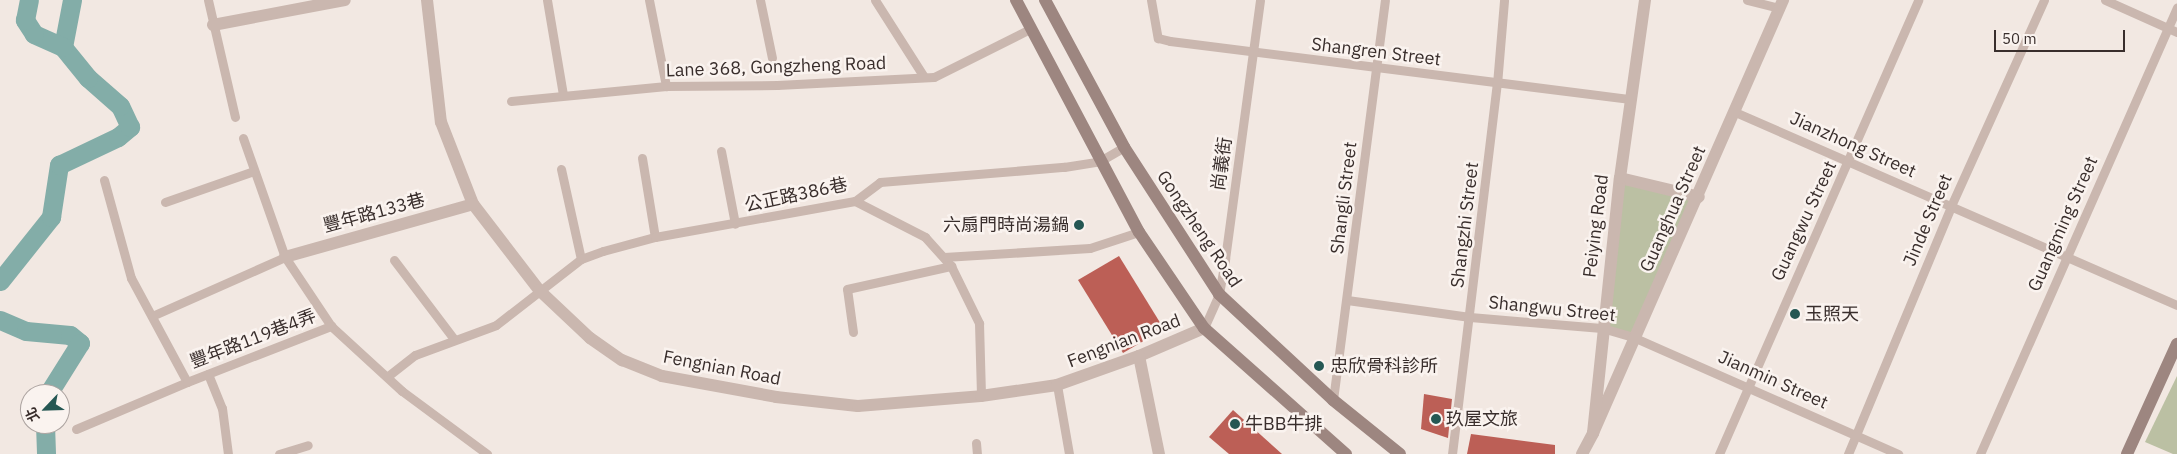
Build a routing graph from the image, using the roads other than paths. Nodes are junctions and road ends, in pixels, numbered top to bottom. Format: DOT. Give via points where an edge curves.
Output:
graph roads {
  1 [pos="208,0"];
  2 [pos="345,0"];
  3 [pos="427,0"];
  4 [pos="547,0"];
  5 [pos="649,0"];
  6 [pos="760,0"];
  7 [pos="875,0"];
  8 [pos="1016,0"];
  9 [pos="1045,0"];
  10 [pos="1151,0"];
  11 [pos="1260,0"];
  12 [pos="1385,0"];
  13 [pos="1504,0"];
  14 [pos="1644,0"];
  15 [pos="1748,0"];
  16 [pos="1918,0"];
  17 [pos="2044,0"];
  18 [pos="2105,0"];
  19 [pos="308,3"];
  20 [pos="1782,4"];
  21 [pos="2177,8"];
  22 [pos="213,25"];
  23 [pos="1030,29"];
  24 [pos="2173,30"];
  25 [pos="1253,53"];
  26 [pos="772,58"];
  27 [pos="1376,69"];
  28 [pos="924,77"];
  29 [pos="1497,84"];
  30 [pos="666,86"];
  31 [pos="563,95"];
  32 [pos="1630,99"];
  33 [pos="511,100"];
  34 [pos="1735,112"];
  35 [pos="235,117"];
  36 [pos="243,138"];
  37 [pos="1124,147"];
  38 [pos="721,151"];
  39 [pos="642,158"];
  40 [pos="1100,161"];
  41 [pos="1849,162"];
  42 [pos="561,169"];
  43 [pos="254,171"];
  44 [pos="1620,178"];
  45 [pos="104,180"];
  46 [pos="1699,197"];
  47 [pos="855,201"];
  48 [pos="165,202"];
  49 [pos="473,204"];
  50 [pos="1951,206"];
  51 [pos="735,224"];
  52 [pos="1139,232"];
  53 [pos="656,238"];
  54 [pos="285,256"];
  55 [pos="2065,256"];
  56 [pos="944,257"];
  57 [pos="581,259"];
  58 [pos="394,260"];
  59 [pos="951,266"];
  60 [pos="539,290"];
  61 [pos="1219,294"];
  62 [pos="1347,300"];
  63 [pos="2177,305"];
  64 [pos="152,316"];
  65 [pos="1470,317"];
  66 [pos="331,326"];
  67 [pos="1204,328"];
  68 [pos="1602,328"];
  69 [pos="853,332"];
  70 [pos="1633,337"];
  71 [pos="454,339"];
  72 [pos="2177,344"];
  73 [pos="1139,356"];
  74 [pos="208,374"];
  75 [pos="388,376"];
  76 [pos="187,382"];
  77 [pos="1057,385"];
  78 [pos="1746,386"];
  79 [pos="981,396"];
  80 [pos="1333,400"];
  81 [pos="76,429"];
  82 [pos="1593,433"];
  83 [pos="1856,436"];
  84 [pos="976,443"];
  85 [pos="308,445"];
  86 [pos="228,454"];
  87 [pos="279,454"];
  88 [pos="486,454"];
  89 [pos="977,454"];
  90 [pos="1068,454"];
  91 [pos="1159,454"];
  92 [pos="1346,454"];
  93 [pos="1400,454"];
  94 [pos="1452,454"];
  95 [pos="1582,454"];
  96 [pos="1719,454"];
  97 [pos="1848,454"];
  98 [pos="1898,454"];
  99 [pos="1980,454"];
  100 [pos="2126,454"];
  1 -- 22 [label="lane"];
  2 -- 19 [label="street"];
  3 -- 49 [label="street, Fengnian Road" via="441,122"];
  4 -- 31 [label="lane"];
  5 -- 30 [label="lane"];
  6 -- 26 [label="lane"];
  7 -- 28 [label="lane"];
  8 -- 23 [label="street"];
  9 -- 37 [label="street, Gongzheng Road"];
  10 -- 25 [label="lane, Shangren Street" via="1158,38"];
  11 -- 25 [label="lane, 尚義街"];
  12 -- 27 [label="lane, Shangli Street"];
  13 -- 29 [label="lane, Shangzhi Street"];
  14 -- 32 [label="street, Peiying Road"];
  15 -- 20 [label="lane"];
  16 -- 41 [label="lane, Guangwu Street"];
  17 -- 50 [label="lane, Jinde Street"];
  18 -- 24 [label="lane"];
  19 -- 22 [label="street"];
  20 -- 34 [label="street, Guanghua Street"];
  21 -- 24 [label="lane, Guangming Street"];
  22 -- 35 [label="lane"];
  23 -- 28 [label="lane, Lane 368, Gongzheng Road" via="934,77"];
  23 -- 40 [label="street"];
  24 -- 55 [label="lane, Guangming Street"];
  25 -- 27 [label="lane, Shangren Street"];
  25 -- 61 [label="lane, 尚義街"];
  27 -- 29 [label="lane, Shangren Street"];
  27 -- 62 [label="lane, Shangli Street"];
  28 -- 30 [label="lane, Lane 368, Gongzheng Road" via="777,85"];
  29 -- 32 [label="lane, Shangren Street"];
  29 -- 65 [label="lane, Shangzhi Street"];
  30 -- 31 [label="lane, Lane 368, Gongzheng Road"];
  31 -- 33 [label="lane, Lane 368, Gongzheng Road"];
  32 -- 44 [label="street, Peiying Road"];
  34 -- 41 [label="lane, Jianzhong Street"];
  34 -- 46 [label="street, Guanghua Street"];
  36 -- 43 [label="lane"];
  37 -- 40 [label="lane, 公正路386巷"];
  37 -- 61 [label="street, Gongzheng Road"];
  38 -- 51 [label="lane"];
  39 -- 53 [label="lane"];
  40 -- 47 [label="lane, 公正路386巷" via="1064,167 880,182"];
  40 -- 52 [label="street"];
  41 -- 50 [label="lane, Jianzhong Street"];
  41 -- 78 [label="lane, Guangwu Street"];
  42 -- 57 [label="lane"];
  43 -- 48 [label="lane"];
  43 -- 54 [label="lane"];
  44 -- 46 [label="street"];
  44 -- 68 [label="street, Peiying Road"];
  45 -- 64 [label="lane, 豐年路119巷4弄" via="131,278"];
  46 -- 70 [label="street, Guanghua Street"];
  47 -- 51 [label="lane, 公正路386巷"];
  47 -- 56 [label="lane" via="925,237"];
  49 -- 54 [label="street, 豐年路133巷"];
  49 -- 60 [label="street, Fengnian Road"];
  50 -- 55 [label="lane, Jianzhong Street"];
  50 -- 83 [label="lane, Jinde Street"];
  51 -- 53 [label="lane, 公正路386巷"];
  52 -- 56 [label="lane" via="1090,248"];
  52 -- 67 [label="street"];
  53 -- 57 [label="lane, 公正路386巷"];
  54 -- 64 [label="lane"];
  54 -- 66 [label="lane"];
  55 -- 63 [label="lane, Jianzhong Street"];
  55 -- 99 [label="lane, Guangming Street"];
  56 -- 59 [label="lane"];
  57 -- 60 [label="lane, 公正路386巷"];
  58 -- 71 [label="lane"];
  59 -- 69 [label="lane" via="847,289"];
  59 -- 79 [label="lane" via="979,322"];
  60 -- 71 [label="lane, 公正路386巷" via="496,326"];
  60 -- 79 [label="street, Fengnian Road" via="590,338 622,360 662,376 776,397 858,406"];
  61 -- 67 [label="lane, 尚義街"];
  61 -- 80 [label="street, Gongzheng Road"];
  62 -- 65 [label="lane, Shangwu Street"];
  62 -- 80 [label="lane, Shangli Street"];
  64 -- 76 [label="lane, 豐年路119巷4弄"];
  65 -- 68 [label="lane, Shangwu Street"];
  65 -- 94 [label="lane, Shangzhi Street"];
  66 -- 74 [label="lane, 豐年路119巷4弄"];
  66 -- 75 [label="lane"];
  67 -- 73 [label="street, Fengnian Road"];
  67 -- 92 [label="street"];
  68 -- 70 [label="lane, Shangwu Street"];
  68 -- 82 [label="street, Peiying Road"];
  70 -- 78 [label="lane, Jianmin Street"];
  70 -- 82 [label="street, Guanghua Street"];
  71 -- 75 [label="lane, 公正路386巷" via="415,355"];
  72 -- 100 [label="street"];
  73 -- 77 [label="street, Fengnian Road"];
  73 -- 91 [label="street"];
  74 -- 76 [label="lane, 豐年路119巷4弄"];
  74 -- 86 [label="lane" via="222,408"];
  75 -- 88 [label="lane"];
  76 -- 81 [label="lane, 豐年路119巷4弄"];
  77 -- 79 [label="street, Fengnian Road"];
  77 -- 90 [label="lane"];
  78 -- 83 [label="lane, Jianmin Street"];
  78 -- 96 [label="lane, Guangwu Street"];
  80 -- 93 [label="street, Gongzheng Road"];
  82 -- 95 [label="street, Peiying Road"];
  83 -- 97 [label="lane, Jinde Street"];
  83 -- 98 [label="lane, Jianmin Street"];
  84 -- 89 [label="lane"];
  85 -- 87 [label="lane"];
}
